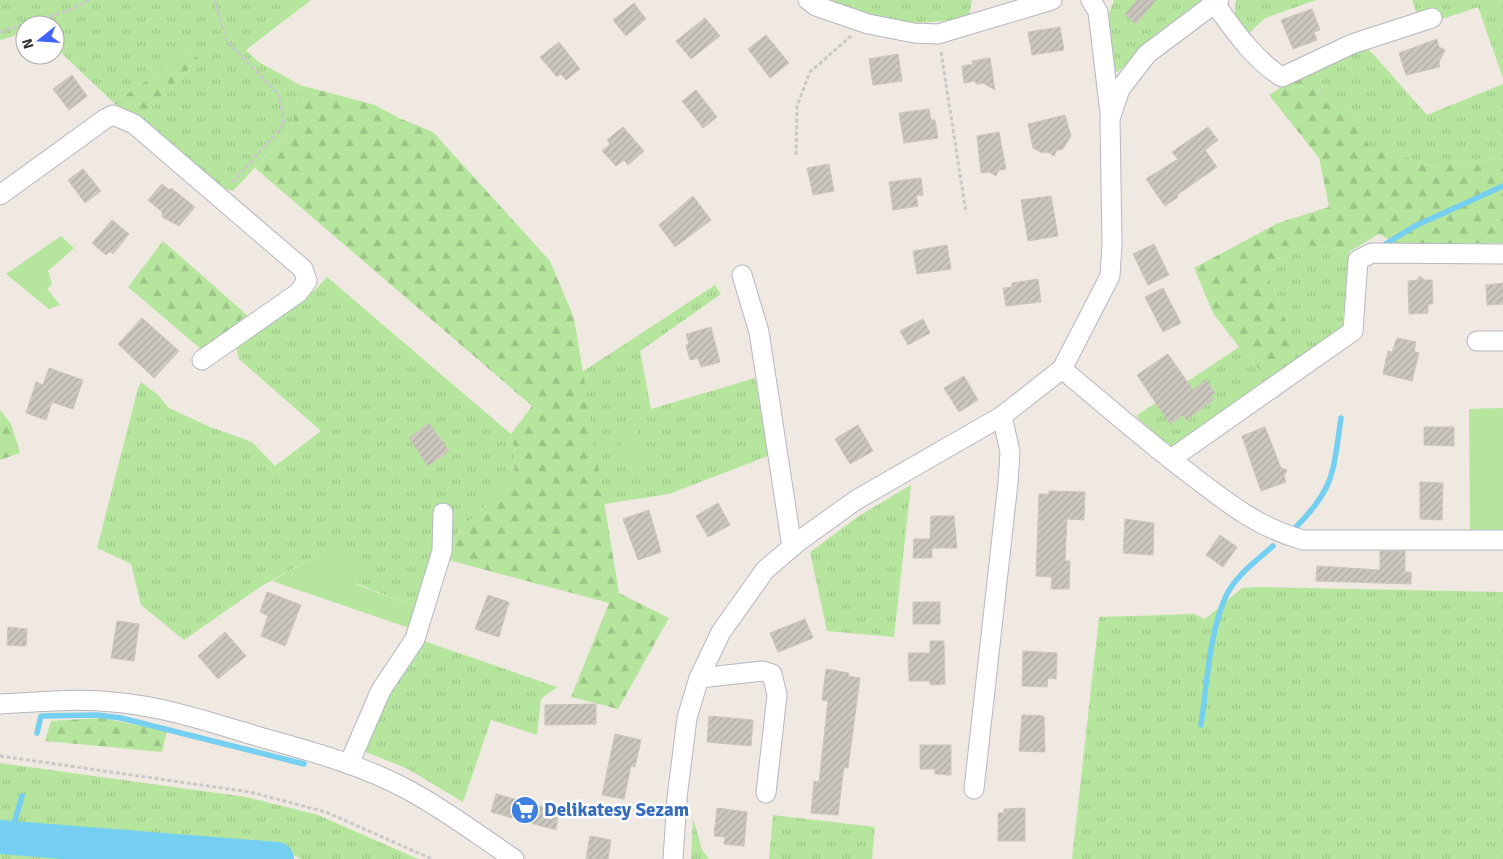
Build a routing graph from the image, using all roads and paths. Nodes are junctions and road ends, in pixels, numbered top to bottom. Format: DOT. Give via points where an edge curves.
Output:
graph roads {
  1 [pos="89,0"];
  2 [pos="214,0"];
  3 [pos="808,0"];
  4 [pos="1052,0"];
  5 [pos="1094,1"];
  6 [pos="1217,2"];
  7 [pos="1432,18"];
  8 [pos="868,24"];
  9 [pos="0,32"];
  10 [pos="938,34"];
  11 [pos="1110,119"];
  12 [pos="796,154"];
  13 [pos="0,195"];
  14 [pos="218,198"];
  15 [pos="966,213"];
  16 [pos="1503,254"];
  17 [pos="742,274"];
  18 [pos="1476,341"];
  19 [pos="1503,341"];
  20 [pos="202,360"];
  21 [pos="1062,369"];
  22 [pos="1002,416"];
  23 [pos="1171,459"];
  24 [pos="443,513"];
  25 [pos="1503,540"];
  26 [pos="792,547"];
  27 [pos="700,678"];
  28 [pos="0,704"];
  29 [pos="0,756"];
  30 [pos="349,764"];
  31 [pos="974,789"];
  32 [pos="766,793"];
  33 [pos="432,859"];
  34 [pos="514,859"];
  35 [pos="673,859"];
  1 -- 9 [label="path" via="70,10"];
  2 -- 14 [label="path" via="227,41 279,95 284,124"];
  3 -- 8 [label="street" via="816,6"];
  4 -- 10 [label="street"];
  5 -- 11 [label="street"];
  6 -- 7 [label="street" via="1248,46 1282,77 1352,44"];
  6 -- 11 [label="street" via="1147,54 1120,89"];
  8 -- 10 [label="street"];
  8 -- 12 [label="path" via="810,72 797,106"];
  10 -- 15 [label="path"];
  11 -- 21 [label="street" via="1110,276"];
  13 -- 14 [label="street" via="113,115 134,124"];
  14 -- 20 [label="street" via="303,269 307,281 298,293"];
  16 -- 23 [label="street" via="1372,253 1358,260 1353,331"];
  17 -- 26 [label="street" via="759,332"];
  18 -- 19 [label="street"];
  21 -- 22 [label="street"];
  21 -- 23 [label="street"];
  22 -- 26 [label="street" via="856,500"];
  22 -- 31 [label="street" via="1010,452 1009,476"];
  23 -- 25 [label="street" via="1237,511 1278,533 1303,540"];
  24 -- 30 [label="street" via="442,551 416,639 381,690"];
  26 -- 27 [label="street" via="765,570 721,632"];
  27 -- 32 [label="street" via="772,674 777,695"];
  27 -- 35 [label="street" via="687,718"];
  28 -- 30 [label="street" via="78,700 147,706"];
  29 -- 33 [label="path" via="250,792 326,812"];
  30 -- 34 [label="street" via="392,781 424,799"];
}
